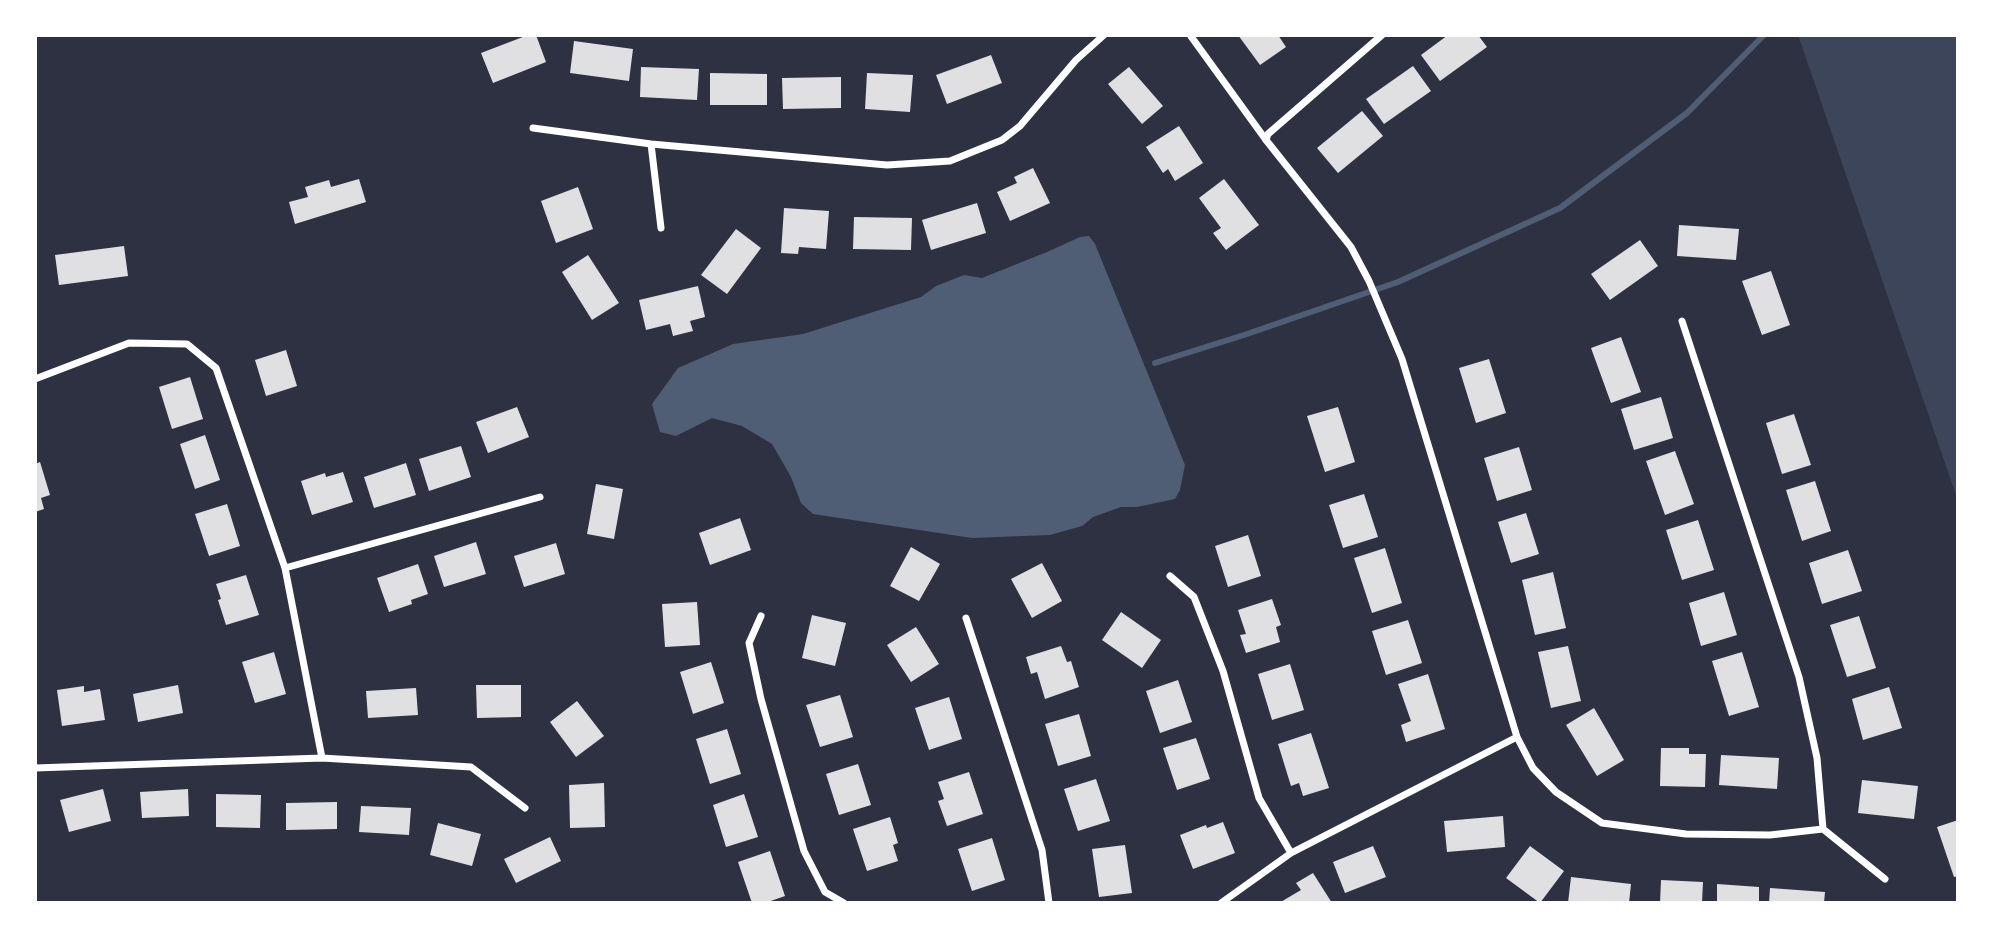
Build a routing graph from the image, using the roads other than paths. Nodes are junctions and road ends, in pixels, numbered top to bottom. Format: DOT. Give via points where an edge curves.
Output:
graph roads {
  1 [pos="1104,35"];
  2 [pos="1190,35"];
  3 [pos="1382,35"];
  4 [pos="533,128"];
  5 [pos="1266,140"];
  6 [pos="651,144"];
  7 [pos="662,228"];
  8 [pos="1682,321"];
  9 [pos="35,379"];
  10 [pos="540,497"];
  11 [pos="285,568"];
  12 [pos="1170,576"];
  13 [pos="761,616"];
  14 [pos="966,618"];
  15 [pos="1517,737"];
  16 [pos="321,758"];
  17 [pos="35,768"];
  18 [pos="525,808"];
  19 [pos="1823,829"];
  20 [pos="1291,853"];
  21 [pos="1885,879"];
  22 [pos="844,903"];
  23 [pos="1049,903"];
  24 [pos="1220,903"];
  1 -- 6 [label="street" via="1076,60 1020,126 1002,140 950,161 887,165"];
  2 -- 5 [label="street"];
  3 -- 5 [label="street"];
  4 -- 6 [label="street"];
  5 -- 15 [label="street" via="1351,247 1402,359"];
  6 -- 7 [label="street"];
  8 -- 19 [label="street" via="1799,677 1817,758"];
  9 -- 11 [label="street" via="129,343 187,344 216,368"];
  10 -- 11 [label="street"];
  11 -- 16 [label="street"];
  12 -- 20 [label="street" via="1194,597 1223,671 1259,798"];
  13 -- 22 [label="street" via="749,643 804,851 825,892"];
  14 -- 23 [label="street" via="1042,850"];
  15 -- 19 [label="street" via="1533,768 1556,792 1602,823 1686,834 1770,835"];
  15 -- 20 [label="street"];
  16 -- 17 [label="street"];
  16 -- 18 [label="street" via="471,767"];
  19 -- 21 [label="street"];
  20 -- 24 [label="street"];
}
